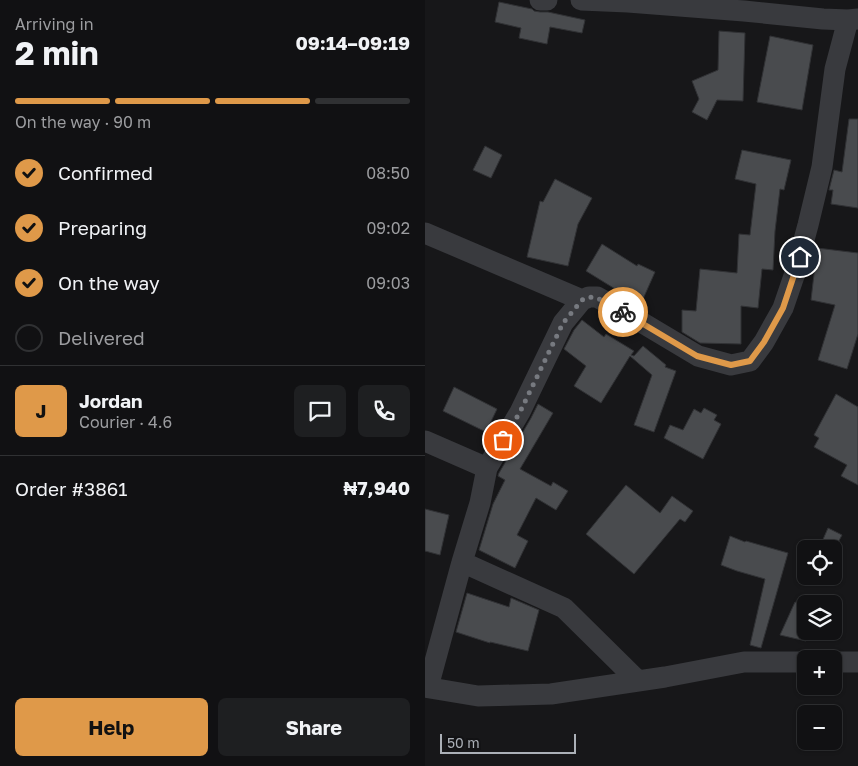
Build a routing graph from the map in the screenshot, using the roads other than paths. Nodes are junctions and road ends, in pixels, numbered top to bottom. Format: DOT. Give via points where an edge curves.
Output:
graph roads {
  1 [pos="540,0"];
  2 [pos="547,0"];
  3 [pos="581,0"];
  4 [pos="853,20"];
  5 [pos="425,233"];
  6 [pos="582,300"];
  7 [pos="425,441"];
  8 [pos="487,468"];
  9 [pos="462,562"];
  10 [pos="797,662"];
  11 [pos="842,662"];
  12 [pos="858,662"];
  13 [pos="638,681"];
  14 [pos="427,687"];
  1 -- 2 [label="street"];
  3 -- 4 [label="street"];
  4 -- 6 [label="street" via="835,69 821,167 795,273 783,308 750,361 731,365 697,356 597,298"];
  5 -- 6 [label="street"];
  6 -- 8 [label="street" via="563,323 520,412"];
  7 -- 8 [label="street"];
  8 -- 9 [label="street"];
  9 -- 13 [label="street" via="564,608"];
  9 -- 14 [label="street"];
  10 -- 13 [label="street" via="744,662"];
  11 -- 12 [label="street"];
  13 -- 14 [label="street" via="551,694 478,696"];
}
